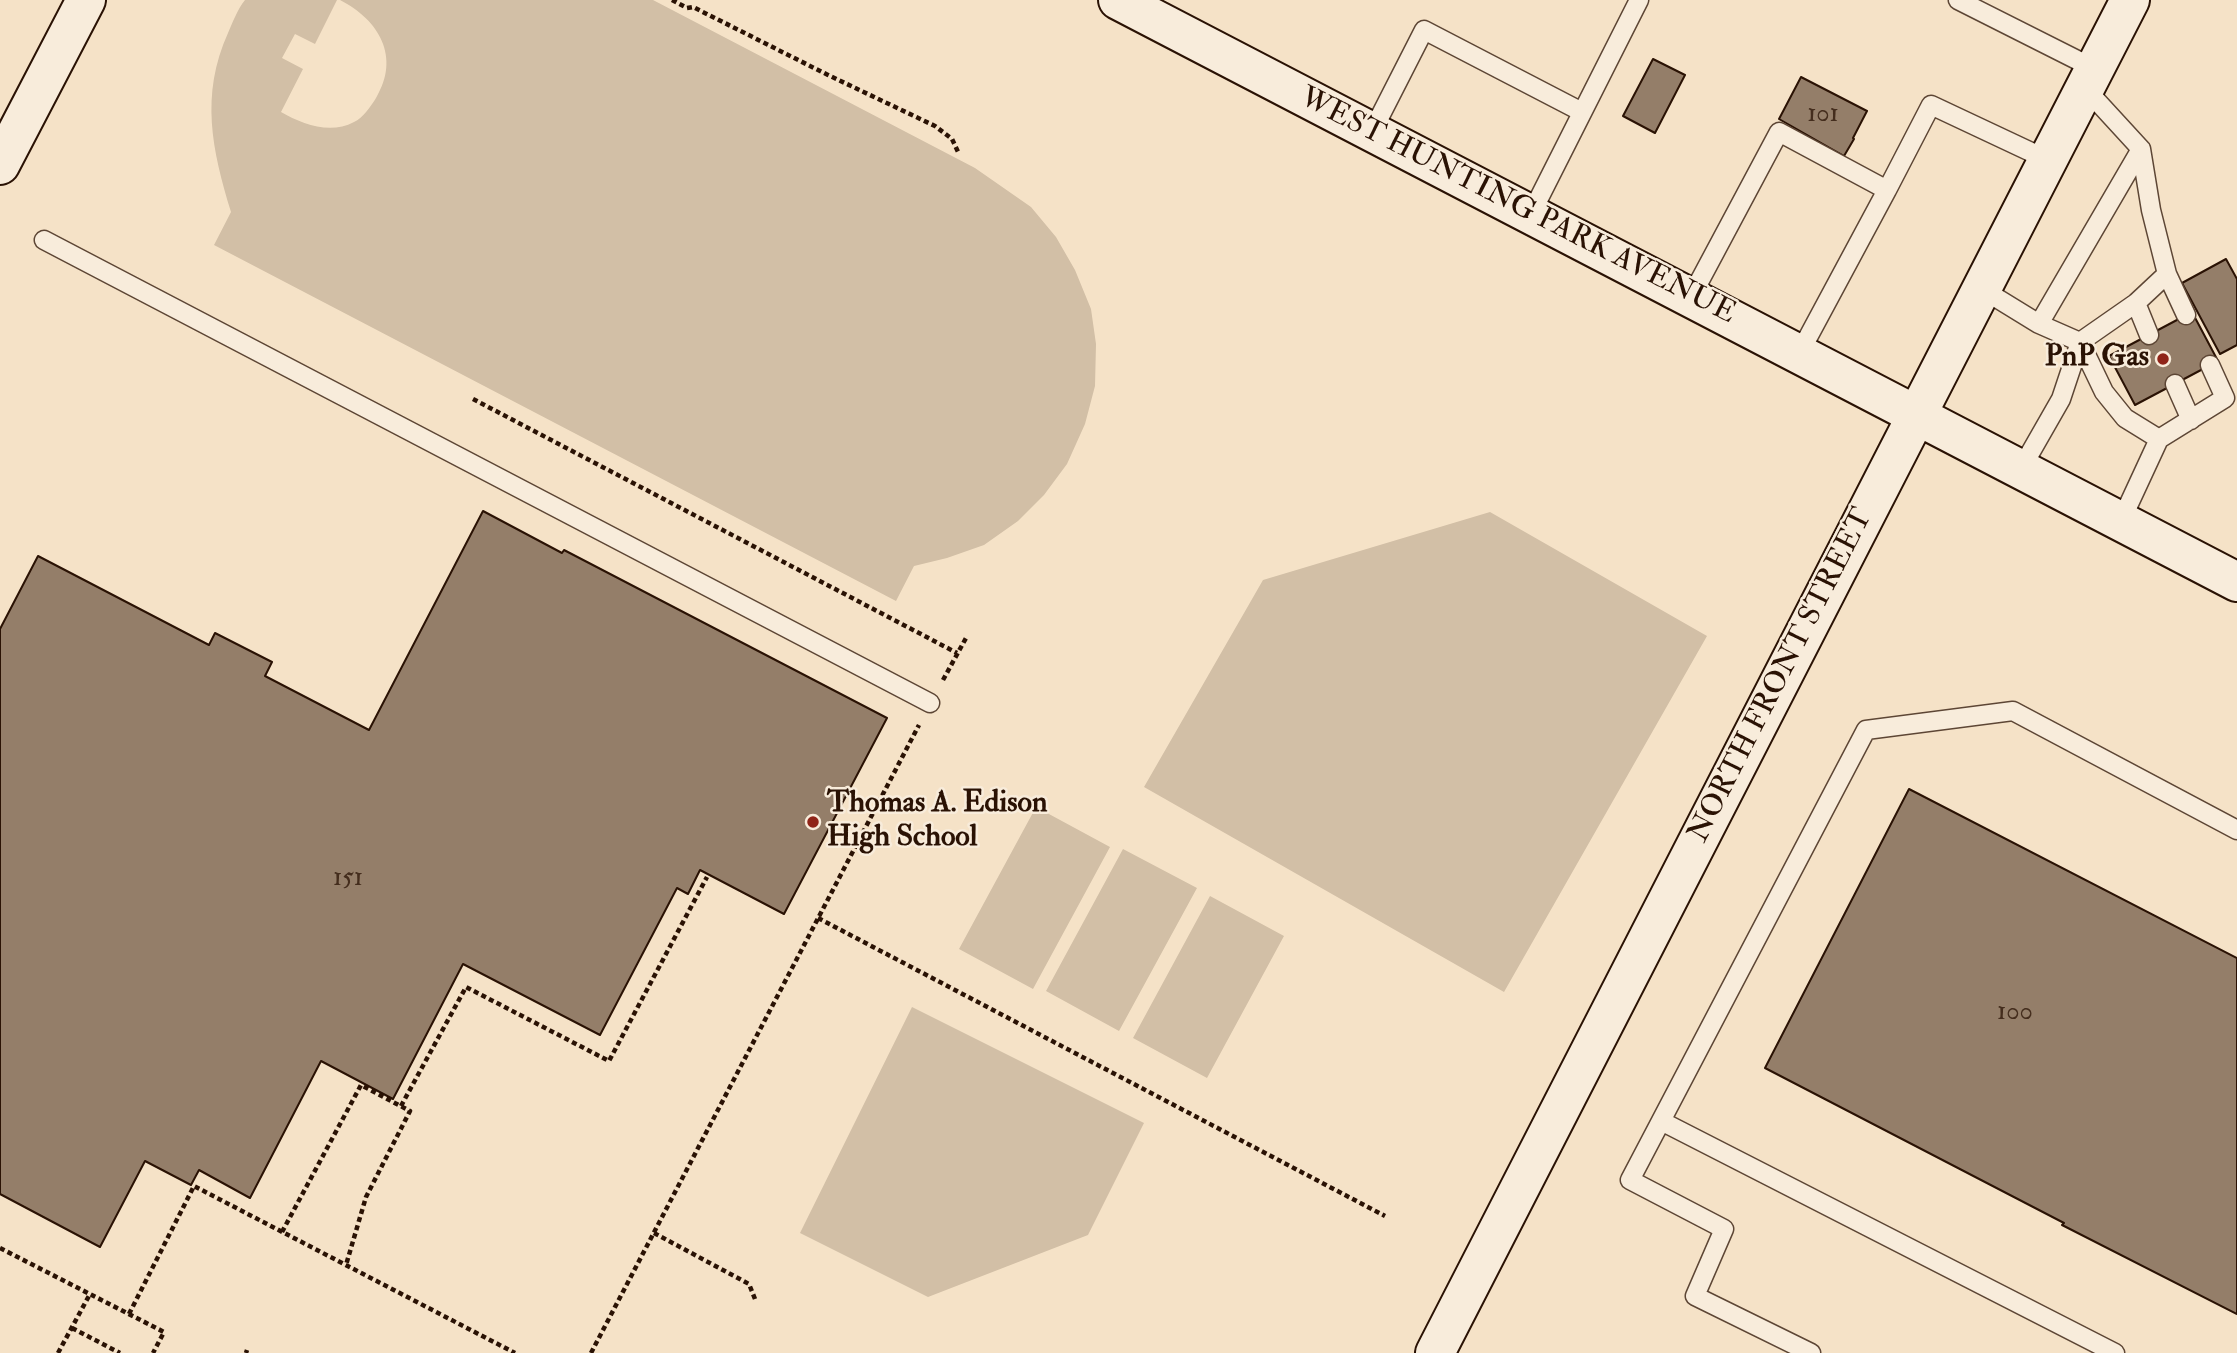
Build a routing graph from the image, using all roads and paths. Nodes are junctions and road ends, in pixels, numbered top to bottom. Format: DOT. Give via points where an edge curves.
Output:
graph roads {
  1 [pos="86,0"];
  2 [pos="672,0"];
  3 [pos="1118,0"];
  4 [pos="1639,0"];
  5 [pos="1958,0"];
  6 [pos="2130,0"];
  7 [pos="2090,79"];
  8 [pos="1582,112"];
  9 [pos="1372,132"];
  10 [pos="2141,149"];
  11 [pos="959,154"];
  12 [pos="2048,160"];
  13 [pos="0,165"];
  14 [pos="1887,190"];
  15 [pos="1531,214"];
  16 [pos="44,240"];
  17 [pos="2167,274"];
  18 [pos="1982,289"];
  19 [pos="1690,297"];
  20 [pos="2136,303"];
  21 [pos="2186,315"];
  22 [pos="2039,324"];
  23 [pos="2149,335"];
  24 [pos="2080,342"];
  25 [pos="1799,354"];
  26 [pos="2210,365"];
  27 [pos="2175,384"];
  28 [pos="474,399"];
  29 [pos="1917,415"];
  30 [pos="2191,420"];
  31 [pos="2159,439"];
  32 [pos="2021,469"];
  33 [pos="2121,521"];
  34 [pos="2237,582"];
  35 [pos="966,638"];
  36 [pos="957,653"];
  37 [pos="930,703"];
  38 [pos="2237,831"];
  39 [pos="707,877"];
  40 [pos="818,918"];
  41 [pos="401,1107"];
  42 [pos="1661,1121"];
  43 [pos="1385,1216"];
  44 [pos="282,1232"];
  45 [pos="654,1233"];
  46 [pos="0,1248"];
  47 [pos="346,1265"];
  48 [pos="90,1294"];
  49 [pos="755,1299"];
  50 [pos="129,1314"];
  51 [pos="72,1328"];
  52 [pos="58,1353"];
  53 [pos="120,1353"];
  54 [pos="153,1353"];
  55 [pos="515,1353"];
  56 [pos="591,1353"];
  57 [pos="1435,1353"];
  58 [pos="1811,1353"];
  59 [pos="2115,1353"];
  1 -- 13 [label="street"];
  2 -- 11 [label="path" via="935,126 952,139"];
  3 -- 9 [label="street, WEST HUNTING PARK AVENUE"];
  4 -- 8 [label="lane"];
  5 -- 7 [label="lane"];
  6 -- 7 [label="street, NORTH FRONT STREET"];
  7 -- 10 [label="lane"];
  7 -- 12 [label="street, NORTH FRONT STREET"];
  8 -- 9 [label="lane" via="1424,30"];
  8 -- 15 [label="lane"];
  9 -- 15 [label="street, WEST HUNTING PARK AVENUE"];
  10 -- 17 [label="lane"];
  10 -- 22 [label="lane"];
  12 -- 14 [label="lane" via="1931,105"];
  12 -- 18 [label="street, NORTH FRONT STREET"];
  14 -- 19 [label="lane" via="1779,132"];
  14 -- 25 [label="lane"];
  15 -- 19 [label="street, WEST HUNTING PARK AVENUE"];
  16 -- 37 [label="lane"];
  17 -- 20 [label="lane"];
  17 -- 21 [label="lane"];
  18 -- 22 [label="lane"];
  18 -- 29 [label="street, NORTH FRONT STREET"];
  19 -- 25 [label="street, WEST HUNTING PARK AVENUE"];
  20 -- 23 [label="lane"];
  20 -- 24 [label="lane"];
  22 -- 24 [label="lane"];
  24 -- 31 [label="lane" via="2104,392 2125,418"];
  24 -- 32 [label="lane" via="2061,399"];
  25 -- 29 [label="street, WEST HUNTING PARK AVENUE"];
  26 -- 30 [label="lane" via="2225,398"];
  27 -- 30 [label="lane"];
  28 -- 36 [label="path"];
  29 -- 32 [label="street, WEST HUNTING PARK AVENUE"];
  29 -- 57 [label="street, NORTH FRONT STREET"];
  30 -- 31 [label="lane"];
  31 -- 33 [label="lane"];
  32 -- 33 [label="street, WEST HUNTING PARK AVENUE"];
  33 -- 34 [label="street, WEST HUNTING PARK AVENUE"];
  35 -- 36 [label="path"];
  36 -- 37 [label="path"];
  37 -- 40 [label="path"];
  38 -- 42 [label="lane" via="2013,711 1866,730"];
  39 -- 41 [label="path" via="609,1061 466,987"];
  40 -- 43 [label="path"];
  40 -- 45 [label="path"];
  41 -- 44 [label="path" via="361,1085"];
  41 -- 47 [label="path" via="410,1111 366,1197"];
  42 -- 58 [label="lane" via="1630,1180 1724,1229 1695,1296"];
  42 -- 59 [label="lane"];
  44 -- 47 [label="path"];
  44 -- 50 [label="path" via="194,1186"];
  45 -- 49 [label="path" via="749,1284"];
  45 -- 56 [label="path"];
  46 -- 48 [label="path"];
  47 -- 55 [label="path"];
  48 -- 50 [label="path"];
  48 -- 51 [label="path"];
  50 -- 54 [label="path" via="163,1332"];
  51 -- 52 [label="path"];
  51 -- 53 [label="path"];
}
